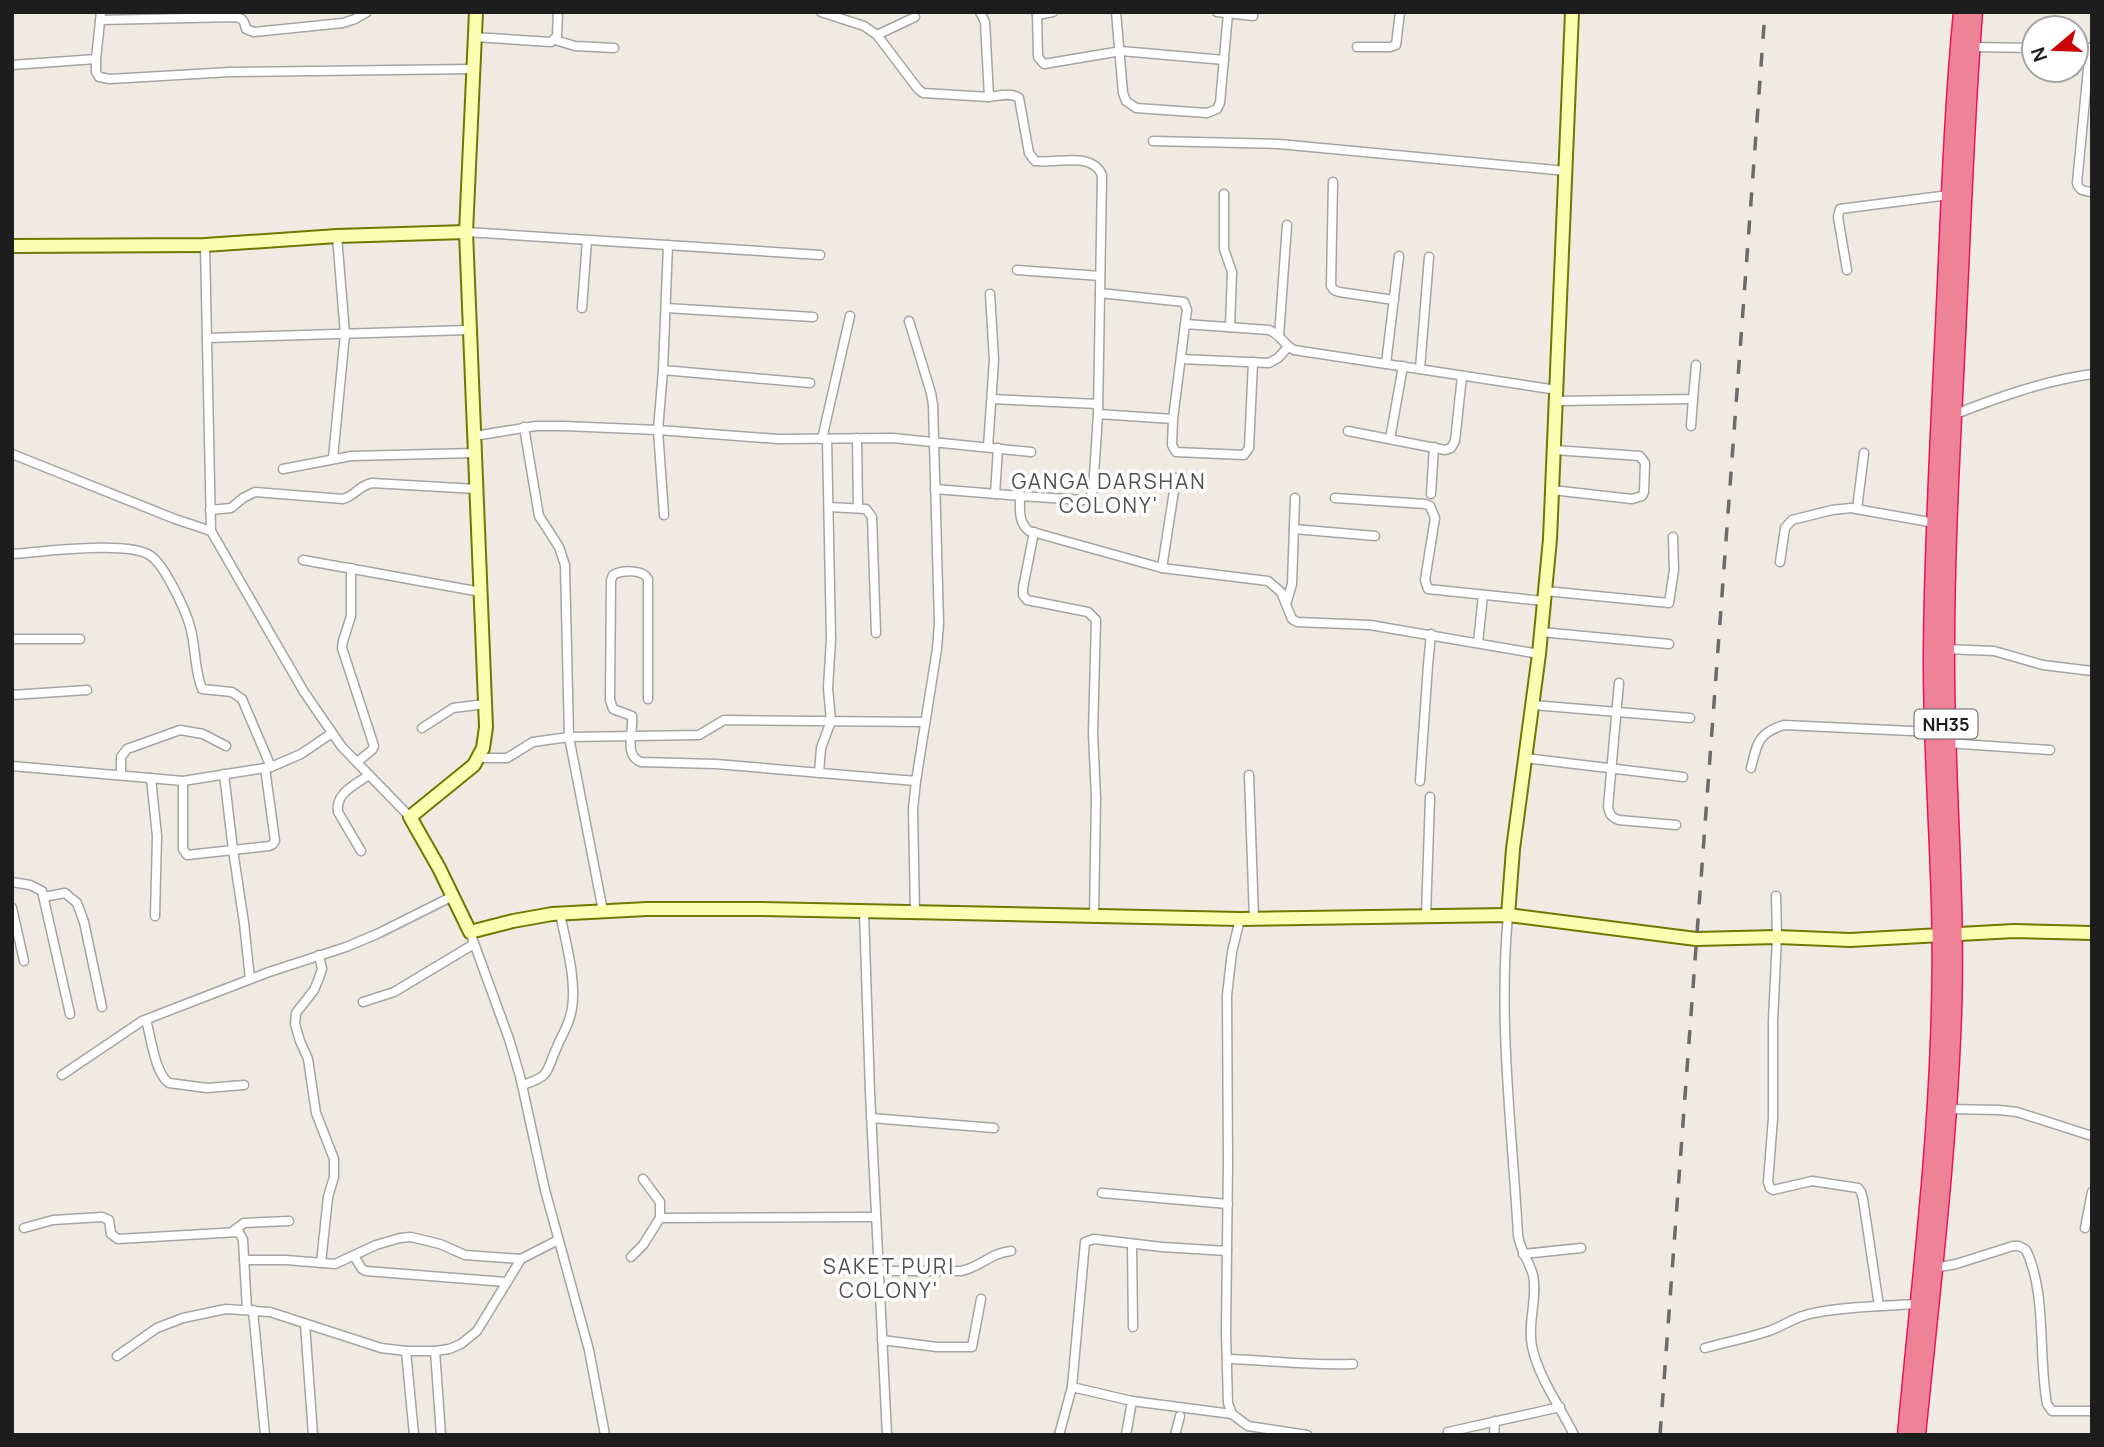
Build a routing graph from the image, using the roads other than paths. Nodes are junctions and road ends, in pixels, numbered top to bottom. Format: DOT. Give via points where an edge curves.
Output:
graph roads {
  1 [pos="367,12"];
  2 [pos="476,12"];
  3 [pos="558,12"];
  4 [pos="821,12"];
  5 [pos="980,12"];
  6 [pos="1053,12"];
  7 [pos="1116,12"];
  8 [pos="1217,12"];
  9 [pos="1400,12"];
  10 [pos="1572,12"];
  11 [pos="1962,12"];
  12 [pos="1975,12"];
  13 [pos="1228,13"];
  14 [pos="1037,14"];
  15 [pos="101,16"];
  16 [pos="1253,16"];
  17 [pos="915,17"];
  18 [pos="877,34"];
  19 [pos="474,37"];
  20 [pos="555,40"];
  21 [pos="1357,47"];
  22 [pos="1972,47"];
  23 [pos="614,48"];
  24 [pos="2020,48"];
  25 [pos="2091,48"];
  26 [pos="1121,51"];
  27 [pos="96,59"];
  28 [pos="1224,60"];
  29 [pos="12,65"];
  30 [pos="473,69"];
  31 [pos="989,97"];
  32 [pos="2088,104"];
  33 [pos="1153,141"];
  34 [pos="2080,146"];
  35 [pos="2092,148"];
  36 [pos="1566,172"];
  37 [pos="1333,182"];
  38 [pos="2092,192"];
  39 [pos="1224,194"];
  40 [pos="1949,195"];
  41 [pos="1287,225"];
  42 [pos="466,232"];
  43 [pos="337,236"];
  44 [pos="587,240"];
  45 [pos="205,245"];
  46 [pos="668,245"];
  47 [pos="12,246"];
  48 [pos="820,255"];
  49 [pos="1399,257"];
  50 [pos="1429,257"];
  51 [pos="1017,270"];
  52 [pos="1847,270"];
  53 [pos="1100,276"];
  54 [pos="1100,293"];
  55 [pos="990,294"];
  56 [pos="1394,300"];
  57 [pos="582,308"];
  58 [pos="666,308"];
  59 [pos="850,316"];
  60 [pos="813,317"];
  61 [pos="909,321"];
  62 [pos="1185,324"];
  63 [pos="1230,327"];
  64 [pos="470,330"];
  65 [pos="345,334"];
  66 [pos="1279,336"];
  67 [pos="207,338"];
  68 [pos="1288,347"];
  69 [pos="1181,359"];
  70 [pos="1253,362"];
  71 [pos="1386,364"];
  72 [pos="1696,365"];
  73 [pos="1403,366"];
  74 [pos="1420,369"];
  75 [pos="663,370"];
  76 [pos="2092,374"];
  77 [pos="1462,376"];
  78 [pos="810,383"];
  79 [pos="1556,395"];
  80 [pos="992,398"];
  81 [pos="1693,399"];
  82 [pos="1098,404"];
  83 [pos="1098,414"];
  84 [pos="1953,415"];
  85 [pos="1172,419"];
  86 [pos="1691,426"];
  87 [pos="524,428"];
  88 [pos="658,430"];
  89 [pos="1349,431"];
  90 [pos="474,436"];
  91 [pos="857,438"];
  92 [pos="825,439"];
  93 [pos="1390,439"];
  94 [pos="934,441"];
  95 [pos="988,447"];
  96 [pos="1434,447"];
  97 [pos="998,448"];
  98 [pos="1554,450"];
  99 [pos="1031,452"];
  100 [pos="12,453"];
  101 [pos="475,453"];
  102 [pos="1864,453"];
  103 [pos="332,458"];
  104 [pos="283,469"];
  105 [pos="1176,478"];
  106 [pos="476,489"];
  107 [pos="935,489"];
  108 [pos="1552,490"];
  109 [pos="995,494"];
  110 [pos="1431,494"];
  111 [pos="1020,496"];
  112 [pos="1295,498"];
  113 [pos="1335,498"];
  114 [pos="829,507"];
  115 [pos="858,508"];
  116 [pos="1857,509"];
  117 [pos="210,510"];
  118 [pos="664,515"];
  119 [pos="1935,523"];
  120 [pos="1294,529"];
  121 [pos="211,531"];
  122 [pos="1034,532"];
  123 [pos="1375,536"];
  124 [pos="1673,537"];
  125 [pos="12,554"];
  126 [pos="303,560"];
  127 [pos="1780,562"];
  128 [pos="351,568"];
  129 [pos="1162,568"];
  130 [pos="481,592"];
  131 [pos="1483,595"];
  132 [pos="1545,596"];
  133 [pos="1286,604"];
  134 [pos="1541,632"];
  135 [pos="876,633"];
  136 [pos="1432,634"];
  137 [pos="12,639"];
  138 [pos="80,639"];
  139 [pos="1478,643"];
  140 [pos="1668,644"];
  141 [pos="1946,649"];
  142 [pos="1539,654"];
  143 [pos="2092,671"];
  144 [pos="1619,683"];
  145 [pos="87,690"];
  146 [pos="12,695"];
  147 [pos="648,699"];
  148 [pos="485,704"];
  149 [pos="1532,705"];
  150 [pos="1616,712"];
  151 [pos="1690,718"];
  152 [pos="831,721"];
  153 [pos="925,722"];
  154 [pos="422,728"];
  155 [pos="1933,732"];
  156 [pos="332,733"];
  157 [pos="569,737"];
  158 [pos="632,737"];
  159 [pos="1947,743"];
  160 [pos="226,746"];
  161 [pos="2050,750"];
  162 [pos="479,758"];
  163 [pos="1525,758"];
  164 [pos="357,762"];
  165 [pos="12,766"];
  166 [pos="268,767"];
  167 [pos="1611,768"];
  168 [pos="1751,768"];
  169 [pos="819,773"];
  170 [pos="225,774"];
  171 [pos="121,775"];
  172 [pos="369,775"];
  173 [pos="1250,775"];
  174 [pos="1683,777"];
  175 [pos="151,778"];
  176 [pos="183,781"];
  177 [pos="916,781"];
  178 [pos="1420,781"];
  179 [pos="1430,797"];
  180 [pos="410,817"];
  181 [pos="1676,824"];
  182 [pos="233,850"];
  183 [pos="361,851"];
  184 [pos="12,882"];
  185 [pos="453,896"];
  186 [pos="1776,896"];
  187 [pos="44,897"];
  188 [pos="12,908"];
  189 [pos="603,911"];
  190 [pos="864,912"];
  191 [pos="915,913"];
  192 [pos="560,914"];
  193 [pos="1508,915"];
  194 [pos="155,916"];
  195 [pos="1094,916"];
  196 [pos="1426,916"];
  197 [pos="1247,919"];
  198 [pos="2092,933"];
  199 [pos="1947,934"];
  200 [pos="1777,937"];
  201 [pos="472,938"];
  202 [pos="319,955"];
  203 [pos="24,961"];
  204 [pos="250,979"];
  205 [pos="363,1002"];
  206 [pos="102,1007"];
  207 [pos="69,1014"];
  208 [pos="146,1020"];
  209 [pos="62,1075"];
  210 [pos="244,1084"];
  211 [pos="523,1085"];
  212 [pos="1947,1109"];
  213 [pos="871,1118"];
  214 [pos="994,1128"];
  215 [pos="2092,1136"];
  216 [pos="643,1179"];
  217 [pos="2092,1192"];
  218 [pos="1102,1193"];
  219 [pos="1228,1204"];
  220 [pos="875,1216"];
  221 [pos="660,1218"];
  222 [pos="289,1222"];
  223 [pos="24,1228"];
  224 [pos="2085,1228"];
  225 [pos="233,1231"];
  226 [pos="558,1240"];
  227 [pos="1132,1244"];
  228 [pos="1581,1248"];
  229 [pos="1011,1251"];
  230 [pos="1227,1251"];
  231 [pos="1523,1255"];
  232 [pos="355,1256"];
  233 [pos="631,1256"];
  234 [pos="521,1259"];
  235 [pos="244,1260"];
  236 [pos="321,1263"];
  237 [pos="1934,1268"];
  238 [pos="878,1271"];
  239 [pos="506,1282"];
  240 [pos="981,1299"];
  241 [pos="1918,1304"];
  242 [pos="1879,1306"];
  243 [pos="250,1310"];
  244 [pos="305,1324"];
  245 [pos="1133,1327"];
  246 [pos="882,1340"];
  247 [pos="1705,1348"];
  248 [pos="406,1351"];
  249 [pos="435,1351"];
  250 [pos="117,1356"];
  251 [pos="1227,1359"];
  252 [pos="1353,1364"];
  253 [pos="1072,1387"];
  254 [pos="1132,1401"];
  255 [pos="1560,1407"];
  256 [pos="2092,1410"];
  257 [pos="1232,1414"];
  258 [pos="1180,1416"];
  259 [pos="1495,1422"];
  260 [pos="1448,1432"];
  261 [pos="265,1435"];
  262 [pos="313,1435"];
  263 [pos="414,1435"];
  264 [pos="441,1435"];
  265 [pos="605,1435"];
  266 [pos="887,1435"];
  267 [pos="1059,1435"];
  268 [pos="1126,1435"];
  269 [pos="1175,1435"];
  270 [pos="1307,1435"];
  271 [pos="1494,1435"];
  272 [pos="1574,1435"];
  273 [pos="1906,1435"];
  274 [pos="1917,1435"];
  1 -- 15 [label="street" via="343,23 254,32 234,17"];
  2 -- 19 [label="street"];
  3 -- 20 [label="street"];
  4 -- 18 [label="street"];
  5 -- 31 [label="street" via="985,22"];
  6 -- 14 [label="street"];
  7 -- 26 [label="street"];
  8 -- 13 [label="street"];
  9 -- 21 [label="street" via="1396,44"];
  10 -- 36 [label="street"];
  11 -- 40 [label="highway, NH35"];
  12 -- 22 [label="highway, NH35"];
  13 -- 16 [label="street"];
  13 -- 28 [label="street"];
  14 -- 26 [label="street" via="1038,57 1044,64"];
  15 -- 27 [label="street"];
  17 -- 18 [label="street"];
  18 -- 31 [label="street" via="923,93"];
  19 -- 20 [label="street"];
  19 -- 30 [label="street"];
  20 -- 23 [label="street"];
  22 -- 24 [label="street"];
  22 -- 84 [label="highway, NH35"];
  25 -- 32 [label="street"];
  26 -- 28 [label="street"];
  26 -- 28 [label="street" via="1123,93 1136,108 1207,113 1217,109"];
  27 -- 29 [label="street"];
  27 -- 30 [label="street" via="96,72 110,79 230,72"];
  30 -- 42 [label="street"];
  31 -- 53 [label="street" via="1019,98 1029,153 1035,161 1085,161 1099,169"];
  32 -- 34 [label="street"];
  33 -- 36 [label="street" via="1279,144"];
  34 -- 35 [label="street"];
  34 -- 38 [label="street" via="2078,187"];
  36 -- 79 [label="street"];
  37 -- 56 [label="street" via="1331,286 1339,292"];
  39 -- 63 [label="street" via="1224,250 1232,272"];
  40 -- 52 [label="street" via="1840,209"];
  40 -- 119 [label="highway, NH35"];
  41 -- 66 [label="street"];
  42 -- 43 [label="street"];
  42 -- 44 [label="street"];
  42 -- 64 [label="street"];
  43 -- 45 [label="street"];
  43 -- 65 [label="street"];
  44 -- 46 [label="street"];
  44 -- 57 [label="street"];
  45 -- 47 [label="street"];
  45 -- 67 [label="street"];
  46 -- 48 [label="street"];
  46 -- 58 [label="street"];
  49 -- 56 [label="street"];
  50 -- 74 [label="street"];
  51 -- 53 [label="street"];
  53 -- 54 [label="street"];
  54 -- 62 [label="street" via="1184,302"];
  54 -- 82 [label="street"];
  55 -- 80 [label="street"];
  56 -- 71 [label="street"];
  58 -- 60 [label="street"];
  58 -- 75 [label="street"];
  59 -- 92 [label="street"];
  61 -- 94 [label="street" via="931,393"];
  62 -- 63 [label="street"];
  62 -- 69 [label="street"];
  63 -- 66 [label="street" via="1269,330"];
  64 -- 65 [label="street"];
  64 -- 90 [label="street"];
  65 -- 67 [label="street"];
  65 -- 103 [label="street"];
  66 -- 68 [label="street"];
  67 -- 117 [label="street"];
  68 -- 70 [label="street" via="1275,361"];
  68 -- 71 [label="street"];
  69 -- 70 [label="street"];
  69 -- 85 [label="street"];
  70 -- 85 [label="street" via="1249,448 1244,455 1176,452"];
  71 -- 73 [label="street"];
  72 -- 81 [label="street"];
  73 -- 74 [label="street"];
  73 -- 93 [label="street"];
  74 -- 77 [label="street"];
  75 -- 78 [label="street"];
  75 -- 88 [label="street"];
  76 -- 84 [label="street" via="2049,381"];
  77 -- 79 [label="street"];
  77 -- 96 [label="street" via="1453,446 1445,450"];
  79 -- 81 [label="street"];
  79 -- 98 [label="street"];
  80 -- 82 [label="street"];
  80 -- 95 [label="street"];
  81 -- 86 [label="street"];
  82 -- 83 [label="street"];
  83 -- 85 [label="street"];
  83 -- 111 [label="street" via="1091,496 1083,500"];
  84 -- 141 [label="highway, NH35"];
  87 -- 88 [label="street"];
  87 -- 90 [label="street"];
  87 -- 157 [label="street" via="539,516 565,565"];
  88 -- 92 [label="street"];
  88 -- 118 [label="street"];
  89 -- 93 [label="street"];
  90 -- 101 [label="street"];
  91 -- 92 [label="street"];
  91 -- 94 [label="street"];
  91 -- 115 [label="street"];
  92 -- 114 [label="street"];
  93 -- 96 [label="street"];
  94 -- 95 [label="street"];
  94 -- 107 [label="street"];
  95 -- 97 [label="street"];
  96 -- 110 [label="street"];
  97 -- 99 [label="street"];
  97 -- 109 [label="street"];
  98 -- 108 [label="street"];
  98 -- 108 [label="street" via="1640,456 1646,463 1644,492 1632,499"];
  100 -- 121 [label="street"];
  101 -- 103 [label="street"];
  101 -- 106 [label="street"];
  102 -- 116 [label="street"];
  103 -- 104 [label="street"];
  105 -- 129 [label="street"];
  106 -- 117 [label="street" via="372,483 343,499 256,492 231,508"];
  106 -- 130 [label="street"];
  107 -- 109 [label="street"];
  107 -- 153 [label="street" via="939,623"];
  108 -- 132 [label="street"];
  109 -- 111 [label="street"];
  111 -- 122 [label="street" via="1021,521"];
  112 -- 120 [label="street"];
  113 -- 131 [label="street" via="1430,506 1435,518 1425,580 1429,589"];
  114 -- 115 [label="street"];
  114 -- 152 [label="street"];
  115 -- 135 [label="street" via="873,517"];
  116 -- 119 [label="street"];
  116 -- 127 [label="street" via="1792,520 1785,528"];
  117 -- 121 [label="street"];
  119 -- 155 [label="highway, NH35"];
  120 -- 123 [label="street"];
  120 -- 133 [label="street" via="1292,584"];
  121 -- 156 [label="street"];
  122 -- 129 [label="street"];
  122 -- 195 [label="street" via="1023,595 1027,600 1088,612 1096,620"];
  124 -- 132 [label="street" via="1669,603"];
  125 -- 166 [label="street" via="129,548 150,555 183,605 202,690 232,692 242,698"];
  126 -- 128 [label="street"];
  128 -- 130 [label="street"];
  128 -- 164 [label="street" via="351,616 342,648 374,746"];
  129 -- 133 [label="street" via="1268,581"];
  130 -- 148 [label="street"];
  131 -- 132 [label="street"];
  131 -- 139 [label="street"];
  132 -- 134 [label="street"];
  133 -- 136 [label="street" via="1292,619 1304,623 1370,625"];
  134 -- 140 [label="street"];
  134 -- 142 [label="street"];
  136 -- 139 [label="street"];
  136 -- 178 [label="street"];
  137 -- 138 [label="street"];
  139 -- 142 [label="street"];
  141 -- 143 [label="street" via="1994,652"];
  141 -- 159 [label="highway, NH35"];
  142 -- 149 [label="street"];
  144 -- 150 [label="street"];
  145 -- 146 [label="street"];
  147 -- 158 [label="street" via="648,579 642,572 617,572 611,580 610,700 613,709 632,716"];
  148 -- 154 [label="street" via="453,708"];
  148 -- 162 [label="street" via="486,727"];
  149 -- 150 [label="street"];
  149 -- 163 [label="street"];
  150 -- 151 [label="street"];
  150 -- 167 [label="street"];
  152 -- 153 [label="street"];
  152 -- 158 [label="street" via="724,720 699,735"];
  152 -- 169 [label="street" via="821,748"];
  153 -- 177 [label="street"];
  155 -- 168 [label="street" via="1784,725 1762,736"];
  155 -- 199 [label="highway, NH35"];
  156 -- 164 [label="street"];
  156 -- 166 [label="street" via="301,754"];
  157 -- 158 [label="street"];
  157 -- 162 [label="street" via="533,742 507,758"];
  157 -- 189 [label="street"];
  158 -- 169 [label="street" via="631,753 641,762"];
  159 -- 161 [label="street"];
  159 -- 199 [label="highway, NH35"];
  160 -- 171 [label="street" via="203,734 180,730 127,749 121,757"];
  162 -- 180 [label="street"];
  163 -- 167 [label="street"];
  163 -- 193 [label="street"];
  164 -- 172 [label="street"];
  165 -- 171 [label="street"];
  166 -- 170 [label="street"];
  166 -- 182 [label="street" via="275,841 269,846"];
  167 -- 174 [label="street"];
  167 -- 181 [label="street" via="1608,807 1612,817"];
  169 -- 177 [label="street"];
  170 -- 176 [label="street"];
  170 -- 182 [label="street"];
  171 -- 175 [label="street"];
  172 -- 180 [label="street"];
  172 -- 183 [label="street" via="339,797 337,804"];
  173 -- 197 [label="street"];
  175 -- 176 [label="street"];
  175 -- 194 [label="street" via="157,836"];
  176 -- 182 [label="street" via="183,849 187,855"];
  177 -- 191 [label="street"];
  179 -- 196 [label="street"];
  180 -- 185 [label="street"];
  182 -- 204 [label="street"];
  184 -- 187 [label="street" via="39,888"];
  185 -- 201 [label="street"];
  185 -- 202 [label="street"];
  186 -- 200 [label="street"];
  187 -- 206 [label="street" via="65,893 77,903"];
  187 -- 207 [label="street"];
  188 -- 203 [label="street"];
  189 -- 190 [label="street"];
  189 -- 192 [label="street"];
  190 -- 191 [label="street"];
  190 -- 213 [label="street"];
  191 -- 195 [label="street"];
  192 -- 201 [label="street" via="513,921"];
  192 -- 211 [label="street" via="572,984 571,1016 547,1073"];
  193 -- 196 [label="street"];
  193 -- 200 [label="street" via="1696,939"];
  193 -- 231 [label="street" via="1504,1030"];
  195 -- 197 [label="street"];
  196 -- 197 [label="street"];
  197 -- 219 [label="street" via="1232,952 1227,995"];
  198 -- 199 [label="street" via="2014,930"];
  199 -- 200 [label="street" via="1850,940"];
  199 -- 212 [label="highway, NH35" via="1953,1016"];
  199 -- 241 [label="highway, NH35"];
  200 -- 242 [label="street" via="1768,1182 1773,1190 1812,1181 1858,1188"];
  201 -- 205 [label="street" via="394,992"];
  201 -- 211 [label="street"];
  202 -- 204 [label="street"];
  202 -- 236 [label="street" via="319,978 296,1013 295,1024 308,1059 316,1113 335,1167"];
  204 -- 208 [label="street"];
  208 -- 209 [label="street"];
  208 -- 210 [label="street" via="165,1081 207,1088"];
  211 -- 226 [label="street"];
  212 -- 215 [label="street" via="2017,1112"];
  212 -- 237 [label="highway, NH35"];
  213 -- 214 [label="street"];
  213 -- 220 [label="street"];
  216 -- 221 [label="street" via="660,1202"];
  217 -- 224 [label="street"];
  218 -- 219 [label="street"];
  219 -- 230 [label="street"];
  220 -- 221 [label="street"];
  220 -- 238 [label="street"];
  221 -- 233 [label="street"];
  222 -- 225 [label="street" via="244,1223"];
  223 -- 225 [label="street" via="54,1220 102,1217 109,1220 111,1234 118,1239"];
  225 -- 235 [label="street" via="241,1235"];
  226 -- 234 [label="street"];
  226 -- 265 [label="street" via="589,1350"];
  227 -- 230 [label="street"];
  227 -- 245 [label="street"];
  227 -- 253 [label="street" via="1085,1242"];
  228 -- 231 [label="street"];
  229 -- 238 [label="street" via="999,1252 961,1271"];
  230 -- 251 [label="street"];
  231 -- 255 [label="street" via="1533,1276 1532,1347"];
  232 -- 234 [label="street" via="388,1240 411,1237 465,1255"];
  232 -- 236 [label="street" via="335,1264"];
  232 -- 239 [label="street" via="366,1271"];
  234 -- 239 [label="street"];
  235 -- 236 [label="street"];
  235 -- 243 [label="street"];
  237 -- 256 [label="street" via="2013,1246 2026,1250 2040,1316 2049,1408"];
  237 -- 274 [label="highway, NH35"];
  238 -- 246 [label="street"];
  239 -- 249 [label="street" via="469,1339"];
  240 -- 246 [label="street" via="972,1347"];
  241 -- 242 [label="street"];
  241 -- 273 [label="highway, NH35"];
  242 -- 247 [label="street" via="1814,1313 1762,1334"];
  243 -- 244 [label="street"];
  243 -- 250 [label="street" via="213,1311 157,1328"];
  243 -- 261 [label="street"];
  244 -- 248 [label="street" via="381,1348"];
  244 -- 262 [label="street"];
  246 -- 266 [label="street"];
  248 -- 249 [label="street"];
  248 -- 263 [label="street"];
  249 -- 264 [label="street"];
  251 -- 252 [label="street"];
  251 -- 257 [label="street"];
  253 -- 254 [label="street"];
  253 -- 267 [label="street"];
  254 -- 257 [label="street"];
  254 -- 268 [label="street"];
  255 -- 259 [label="street"];
  255 -- 272 [label="street"];
  257 -- 270 [label="street" via="1248,1426"];
  258 -- 269 [label="street"];
  259 -- 260 [label="street"];
  259 -- 271 [label="street"];
}
